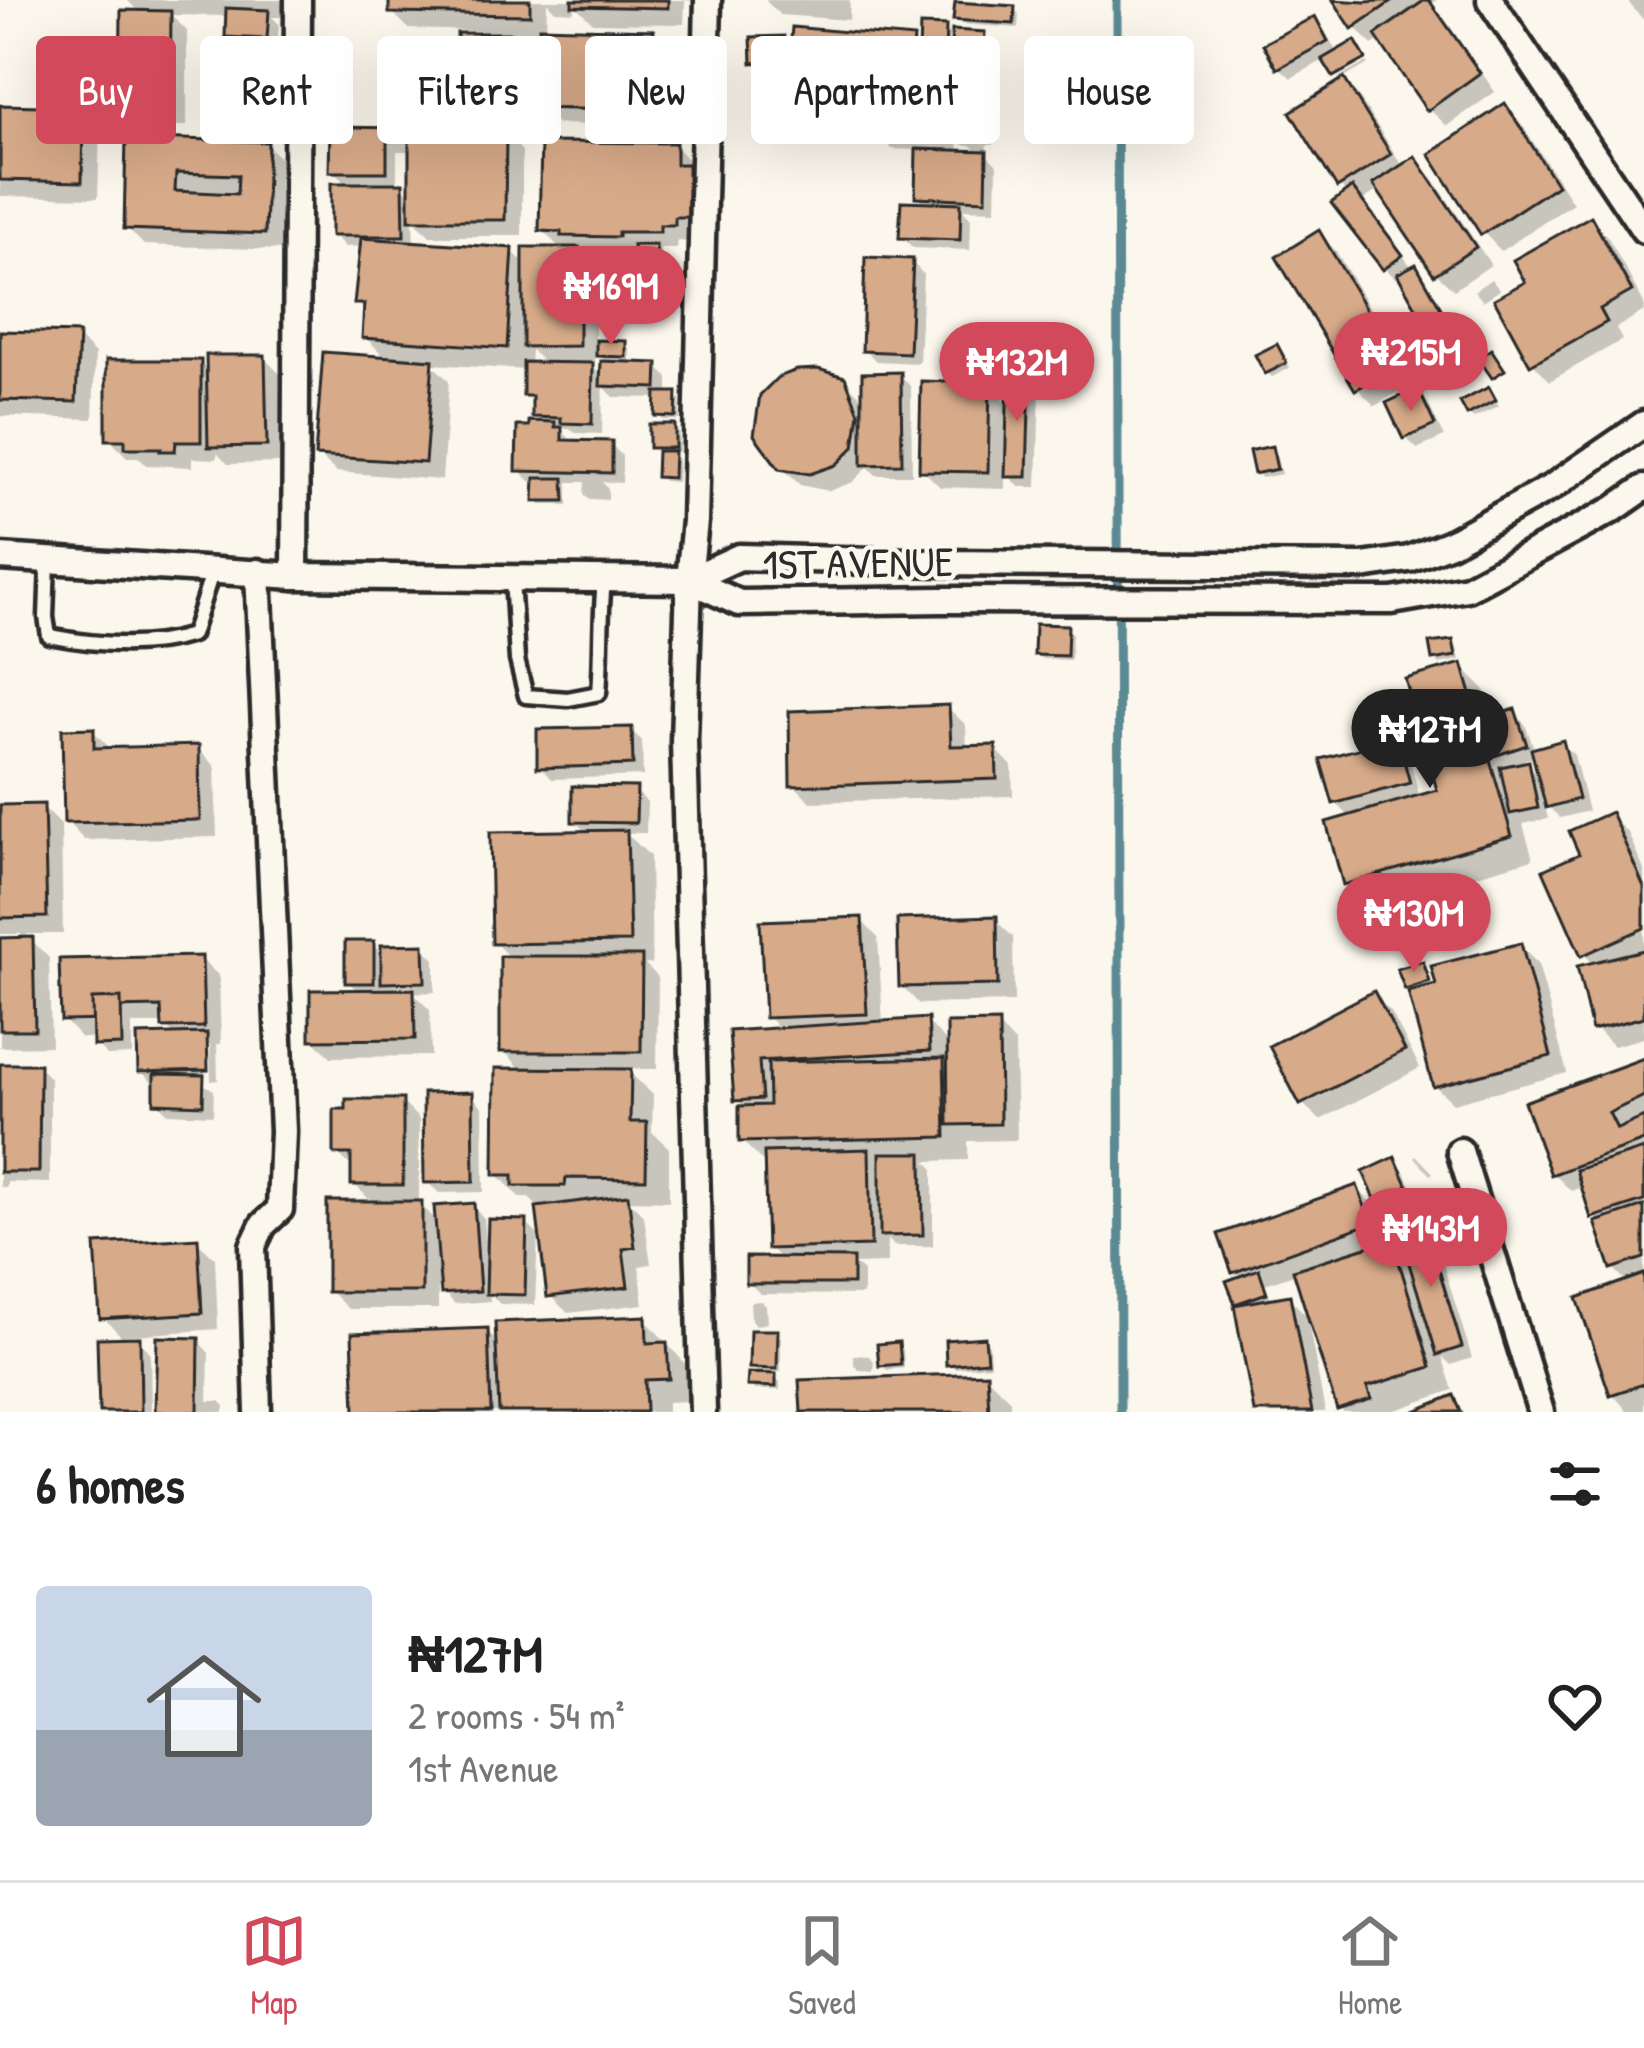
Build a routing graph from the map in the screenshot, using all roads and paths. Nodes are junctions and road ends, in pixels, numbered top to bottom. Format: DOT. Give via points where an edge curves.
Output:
graph roads {
  1 [pos="298,0"];
  2 [pos="708,0"];
  3 [pos="1490,0"];
  4 [pos="1644,230"];
  5 [pos="1644,424"];
  6 [pos="1644,488"];
  7 [pos="0,557"];
  8 [pos="49,561"];
  9 [pos="213,569"];
  10 [pos="258,572"];
  11 [pos="295,576"];
  12 [pos="512,578"];
  13 [pos="604,578"];
  14 [pos="689,580"];
  15 [pos="1460,1151"];
  16 [pos="257,1412"];
  17 [pos="703,1412"];
  18 [pos="1540,1412"];
  1 -- 11 [label="street"];
  2 -- 14 [label="street"];
  3 -- 4 [label="street"];
  5 -- 14 [label="street, 1ST AVENUE" via="1552,488 1409,559 1362,566 740,557"];
  6 -- 14 [label="street, 1ST AVENUE" via="1467,588 1392,601 739,603"];
  7 -- 8 [label="street"];
  8 -- 9 [label="street"];
  8 -- 9 [label="lane" via="49,637 83,642 166,643 192,635"];
  9 -- 10 [label="street"];
  10 -- 11 [label="street"];
  10 -- 16 [label="street" via="283,1131 280,1209 254,1246"];
  11 -- 12 [label="street"];
  12 -- 13 [label="street"];
  12 -- 13 [label="lane" via="526,696 568,699 598,693"];
  13 -- 14 [label="street"];
  14 -- 17 [label="street" via="684,741"];
  15 -- 18 [label="street"];
}
